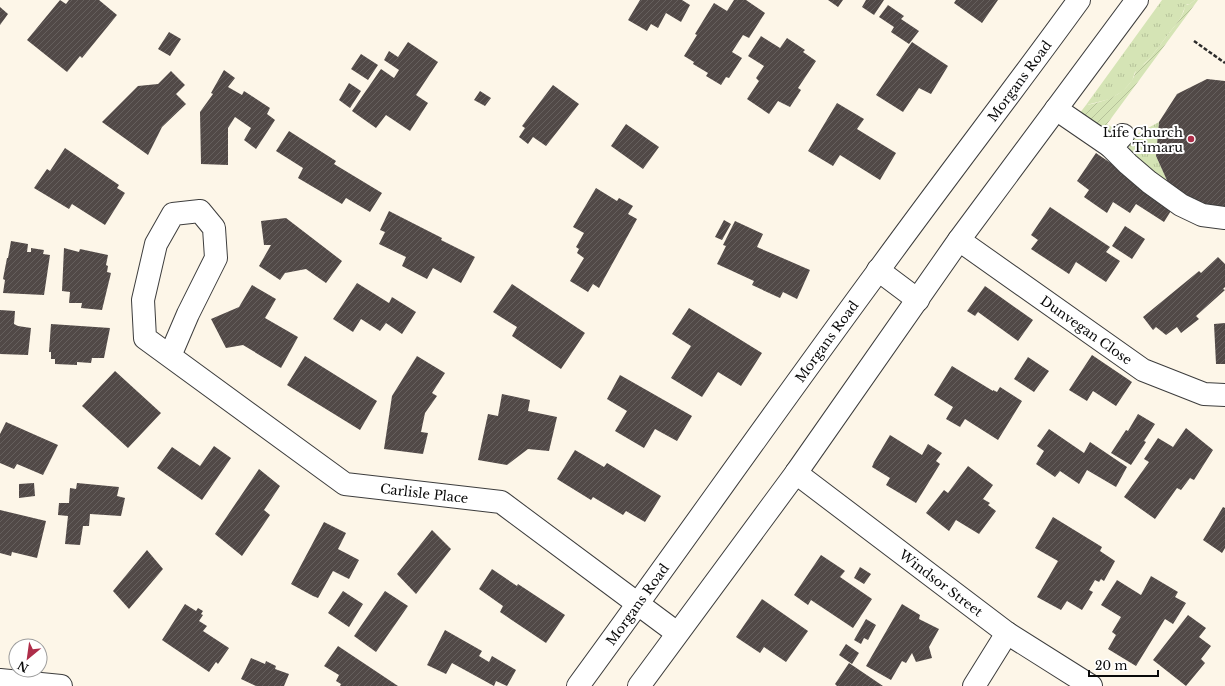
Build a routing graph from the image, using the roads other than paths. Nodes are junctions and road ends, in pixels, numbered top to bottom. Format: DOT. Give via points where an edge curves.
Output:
graph roads {
  1 [pos="1079,0"];
  2 [pos="1137,0"];
  3 [pos="1056,109"];
  4 [pos="1225,218"];
  5 [pos="959,240"];
  6 [pos="878,270"];
  7 [pos="918,300"];
  8 [pos="170,356"];
  9 [pos="1225,395"];
  10 [pos="796,473"];
  11 [pos="638,604"];
  12 [pos="677,633"];
  13 [pos="1008,633"];
  14 [pos="0,680"];
  15 [pos="61,686"];
  16 [pos="578,686"];
  17 [pos="639,686"];
  18 [pos="974,686"];
  19 [pos="1091,686"];
  1 -- 6 [label="street, Morgans Road"];
  2 -- 3 [label="street"];
  3 -- 4 [label="street" via="1117,140 1133,168 1181,204 1202,215"];
  3 -- 5 [label="street"];
  5 -- 7 [label="street"];
  5 -- 9 [label="street, Dunvegan Close" via="1143,370 1204,394"];
  6 -- 7 [label="street"];
  6 -- 11 [label="street, Morgans Road"];
  7 -- 10 [label="street"];
  8 -- 8 [label="street, Carlisle Place" via="145,338 143,300 156,244 173,214 200,211 214,228 216,258"];
  8 -- 11 [label="street, Carlisle Place" via="346,484 501,502"];
  10 -- 12 [label="street"];
  10 -- 13 [label="street, Windsor Street"];
  11 -- 12 [label="street, Carlisle Place"];
  11 -- 16 [label="street, Morgans Road"];
  12 -- 17 [label="street"];
  13 -- 18 [label="street"];
  13 -- 19 [label="street, Windsor Street"];
  14 -- 15 [label="street"];
}
